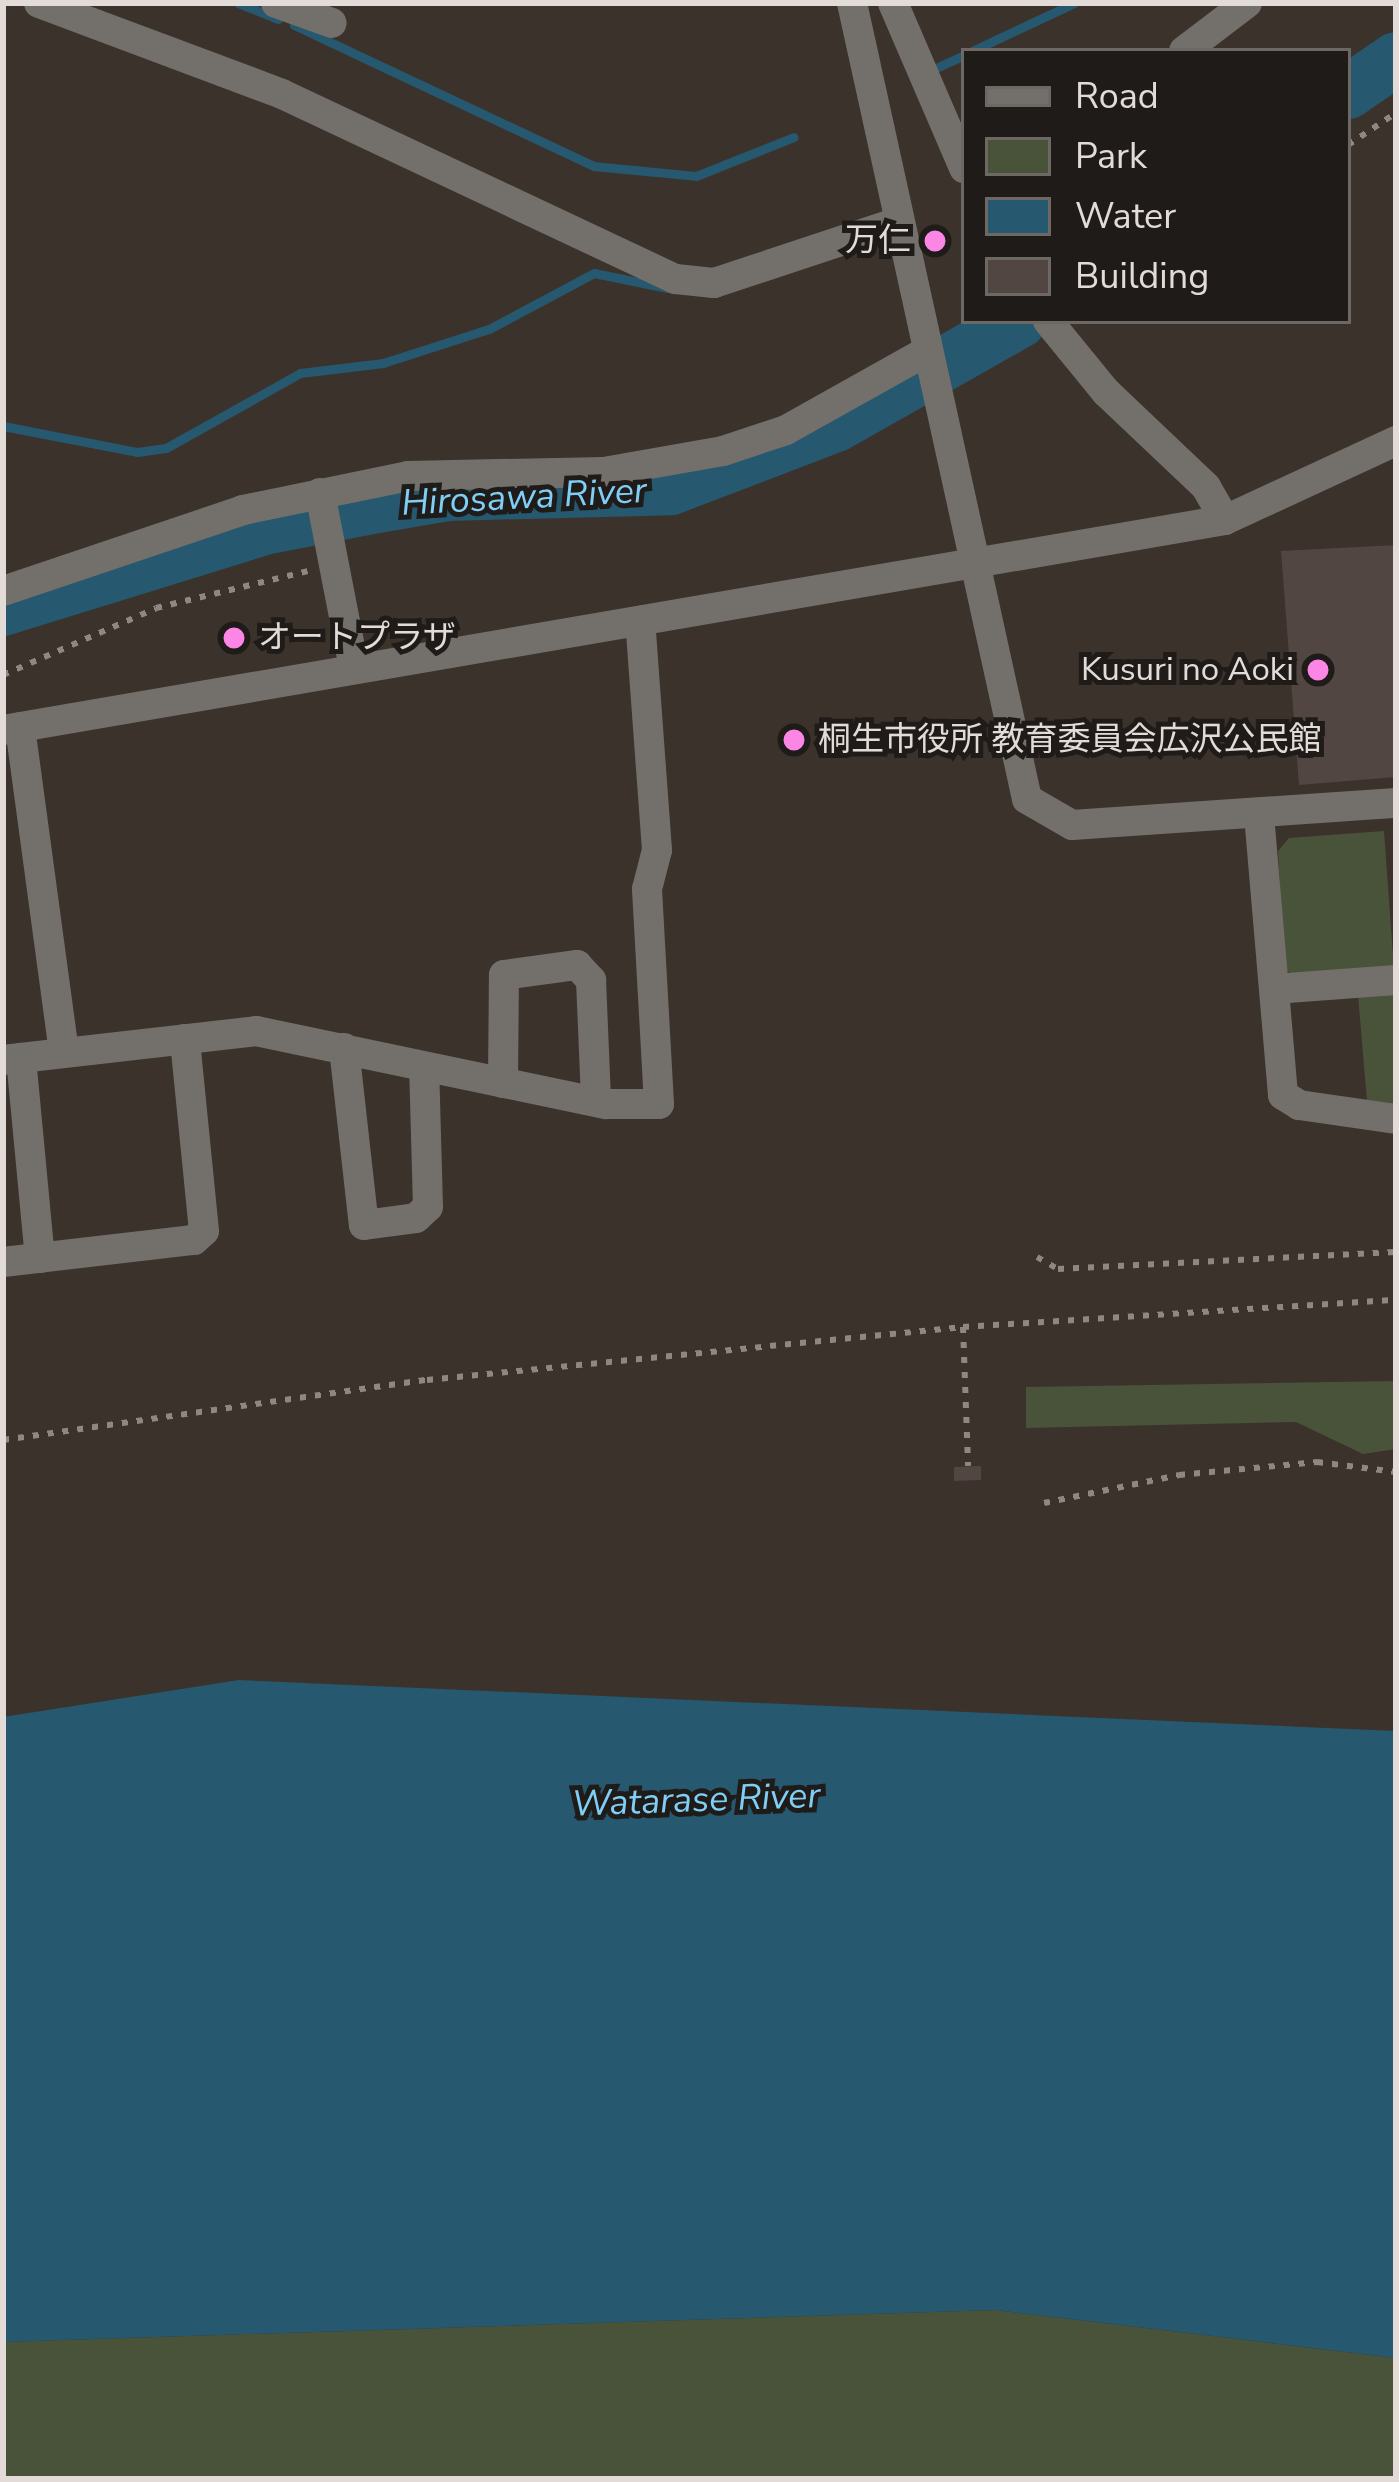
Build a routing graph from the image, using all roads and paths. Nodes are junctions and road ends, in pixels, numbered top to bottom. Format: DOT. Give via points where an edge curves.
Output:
graph roads {
  1 [pos="39,3"];
  2 [pos="276,3"];
  3 [pos="852,3"];
  4 [pos="893,3"];
  5 [pos="1247,3"];
  6 [pos="332,23"];
  7 [pos="1188,48"];
  8 [pos="1396,113"];
  9 [pos="1351,143"];
  10 [pos="961,160"];
  11 [pos="898,222"];
  12 [pos="1052,326"];
  13 [pos="925,356"];
  14 [pos="1396,441"];
  15 [pos="321,498"];
  16 [pos="1225,520"];
  17 [pos="332,554"];
  18 [pos="974,565"];
  19 [pos="3,591"];
  20 [pos="640,621"];
  21 [pos="354,668"];
  22 [pos="3,675"];
  23 [pos="12,728"];
  24 [pos="1396,803"];
  25 [pos="1259,815"];
  26 [pos="1396,980"];
  27 [pos="1274,989"];
  28 [pos="184,1039"];
  29 [pos="344,1048"];
  30 [pos="64,1053"];
  31 [pos="12,1059"];
  32 [pos="424,1067"];
  33 [pos="502,1083"];
  34 [pos="601,1102"];
  35 [pos="1396,1119"];
  36 [pos="1396,1252"];
  37 [pos="1037,1257"];
  38 [pos="40,1258"];
  39 [pos="3,1262"];
  40 [pos="1396,1300"];
  41 [pos="963,1327"];
  42 [pos="3,1440"];
  43 [pos="968,1466"];
  44 [pos="1396,1472"];
  45 [pos="1044,1503"];
  1 -- 11 [label="street" via="282,94 569,226 608,253 676,278 714,283"];
  2 -- 6 [label="street"];
  3 -- 11 [label="street"];
  4 -- 10 [label="street"];
  5 -- 7 [label="street"];
  8 -- 9 [label="path"];
  11 -- 13 [label="street"];
  12 -- 16 [label="street" via="1206,487"];
  13 -- 15 [label="street" via="786,430 723,452 604,472 453,470"];
  13 -- 18 [label="street"];
  14 -- 16 [label="street"];
  15 -- 17 [label="street"];
  15 -- 19 [label="street" via="220,517"];
  16 -- 18 [label="street"];
  17 -- 21 [label="street"];
  17 -- 22 [label="path" via="156,608"];
  18 -- 20 [label="street"];
  18 -- 25 [label="street" via="1017,776 1040,812 1072,825"];
  20 -- 21 [label="street"];
  20 -- 34 [label="street" via="659,1104"];
  21 -- 23 [label="street"];
  23 -- 30 [label="street"];
  24 -- 25 [label="street"];
  25 -- 27 [label="street"];
  26 -- 27 [label="street"];
  27 -- 35 [label="street" via="1283,1095 1299,1106"];
  28 -- 29 [label="street" via="256,1030"];
  28 -- 30 [label="street"];
  28 -- 38 [label="street" via="204,1232 194,1240"];
  29 -- 32 [label="street"];
  29 -- 32 [label="street" via="357,1218 364,1225 416,1218 428,1207"];
  30 -- 31 [label="street"];
  31 -- 38 [label="street"];
  32 -- 33 [label="street"];
  33 -- 34 [label="street"];
  33 -- 34 [label="street" via="505,975 578,965 591,980"];
  36 -- 37 [label="path" via="1058,1269"];
  38 -- 39 [label="street"];
  40 -- 41 [label="path"];
  41 -- 42 [label="path" via="427,1380"];
  41 -- 43 [label="path"];
  44 -- 45 [label="path" via="1316,1462 1179,1475"];
}
